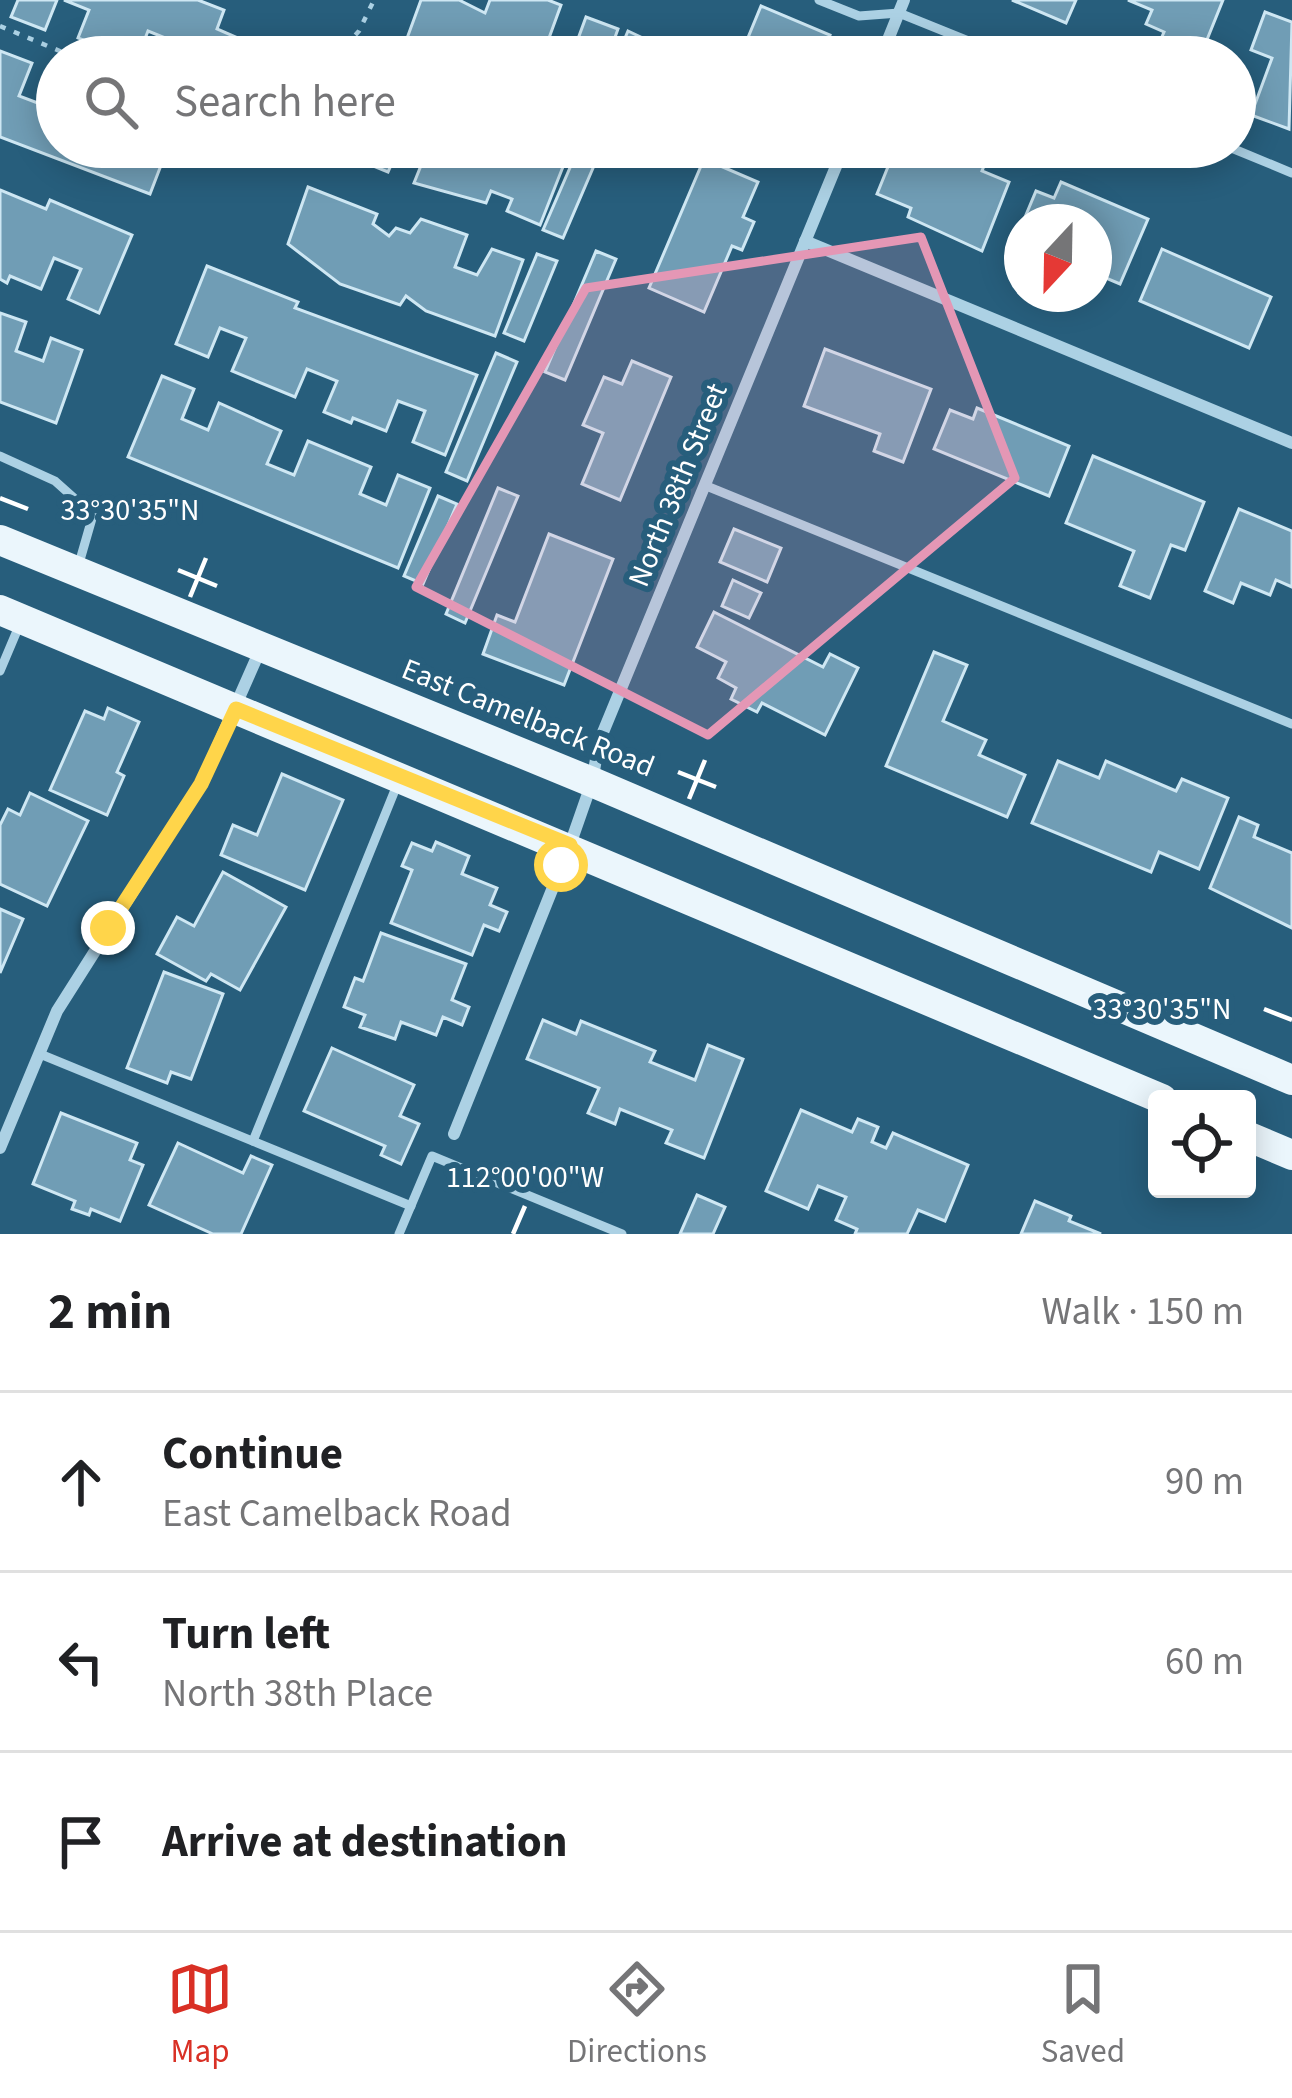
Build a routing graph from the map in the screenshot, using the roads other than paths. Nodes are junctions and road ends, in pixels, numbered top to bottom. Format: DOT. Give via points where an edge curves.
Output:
graph roads {
  1 [pos="819,0"];
  2 [pos="902,6"];
  3 [pos="890,36"];
  4 [pos="964,36"];
  5 [pos="1256,158"];
  6 [pos="835,168"];
  7 [pos="1292,173"];
  8 [pos="805,241"];
  9 [pos="1292,443"];
  10 [pos="0,456"];
  11 [pos="704,485"];
  12 [pos="0,540"];
  13 [pos="76,572"];
  14 [pos="11,615"];
  15 [pos="261,647"];
  16 [pos="0,671"];
  17 [pos="236,709"];
  18 [pos="1292,724"];
  19 [pos="400,776"];
  20 [pos="592,782"];
  21 [pos="570,845"];
  22 [pos="40,1054"];
  23 [pos="1292,1080"];
  24 [pos="1148,1093"];
  25 [pos="454,1134"];
  26 [pos="1256,1140"];
  27 [pos="253,1141"];
  28 [pos="0,1148"];
  29 [pos="1292,1155"];
  30 [pos="411,1206"];
  31 [pos="399,1234"];
  32 [pos="622,1234"];
  1 -- 2 [label="lane" via="859,16"];
  2 -- 3 [label="street"];
  2 -- 4 [label="lane"];
  5 -- 7 [label="lane"];
  6 -- 8 [label="street, North 38th Street"];
  8 -- 9 [label="street"];
  8 -- 11 [label="street, North 38th Street"];
  10 -- 13 [label="lane" via="55,481 93,515"];
  11 -- 18 [label="lane"];
  11 -- 20 [label="street, North 38th Street" via="599,742"];
  12 -- 13 [label="main road, East Camelback Road"];
  13 -- 15 [label="main road, East Camelback Road"];
  14 -- 16 [label="lane"];
  14 -- 17 [label="main road"];
  15 -- 17 [label="street"];
  15 -- 20 [label="main road, East Camelback Road"];
  17 -- 19 [label="main road"];
  17 -- 22 [label="street" via="201,784 57,1011"];
  19 -- 21 [label="main road"];
  19 -- 27 [label="lane"];
  20 -- 21 [label="street, North 38th Street"];
  20 -- 23 [label="main road, East Camelback Road"];
  21 -- 24 [label="main road"];
  21 -- 25 [label="street"];
  22 -- 27 [label="lane"];
  22 -- 28 [label="street"];
  26 -- 29 [label="main road"];
  27 -- 30 [label="lane"];
  30 -- 31 [label="lane"];
  30 -- 32 [label="lane" via="432,1156"];
}
